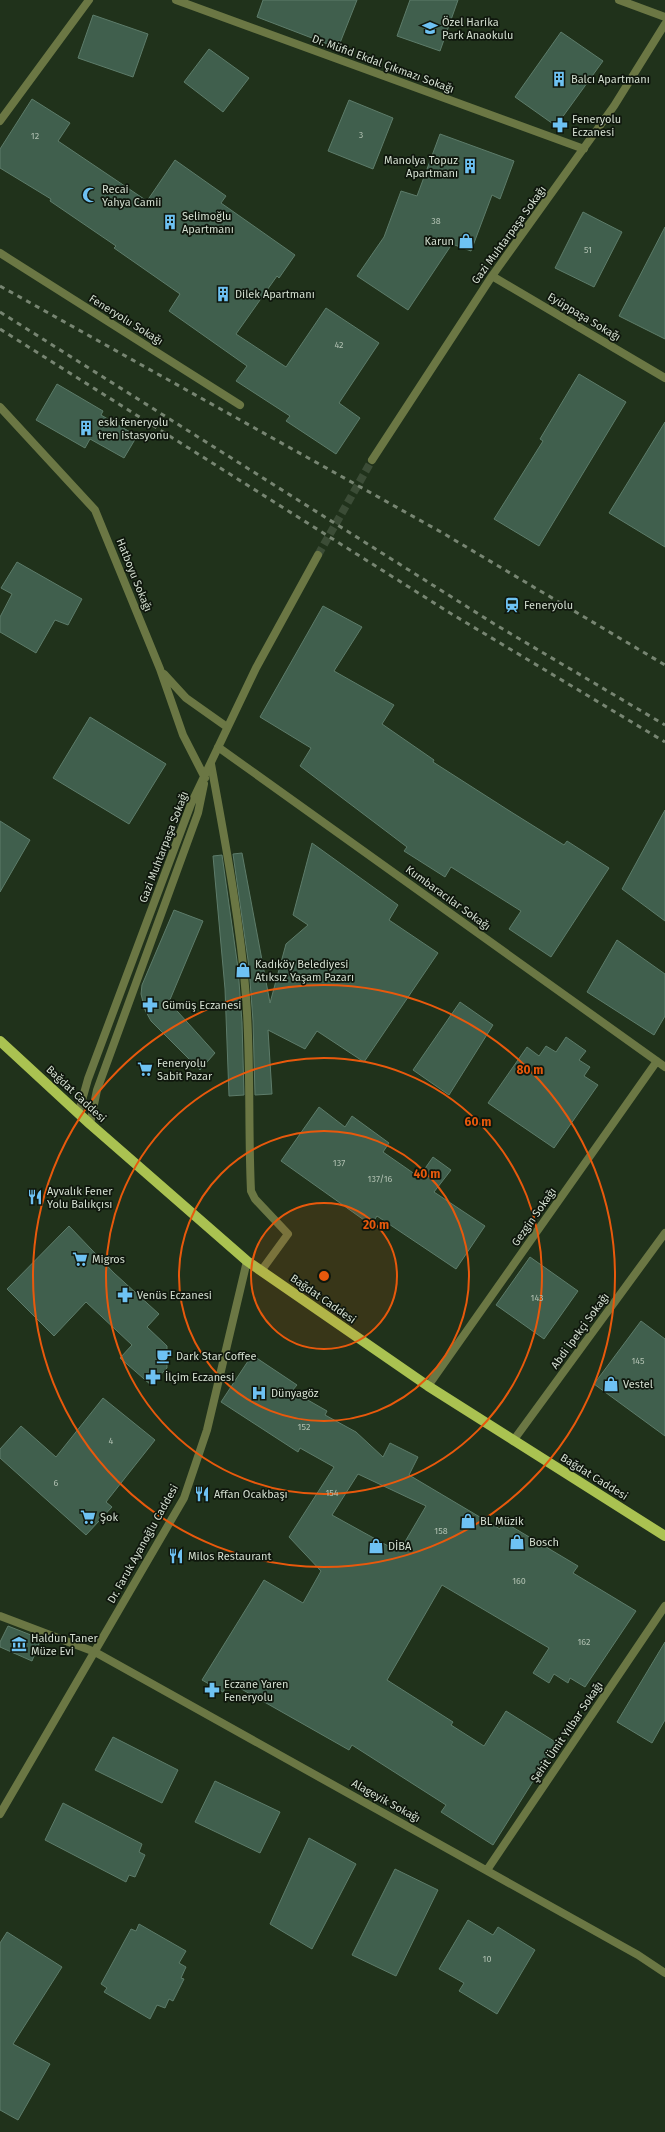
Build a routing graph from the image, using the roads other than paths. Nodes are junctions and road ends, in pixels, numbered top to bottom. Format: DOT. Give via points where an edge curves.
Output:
graph roads {
  1 [pos="89,0"];
  2 [pos="176,0"];
  3 [pos="619,0"];
  4 [pos="665,17"];
  5 [pos="665,24"];
  6 [pos="0,121"];
  7 [pos="584,149"];
  8 [pos="0,253"];
  9 [pos="492,276"];
  10 [pos="665,378"];
  11 [pos="240,405"];
  12 [pos="0,407"];
  13 [pos="372,460"];
  14 [pos="318,555"];
  15 [pos="160,669"];
  16 [pos="227,727"];
  17 [pos="218,747"];
  18 [pos="211,764"];
  19 [pos="205,778"];
  20 [pos="0,1041"];
  21 [pos="657,1061"];
  22 [pos="665,1067"];
  23 [pos="79,1112"];
  24 [pos="90,1124"];
  25 [pos="665,1233"];
  26 [pos="247,1261"];
  27 [pos="261,1271"];
  28 [pos="428,1386"];
  29 [pos="513,1441"];
  30 [pos="665,1536"];
  31 [pos="665,1606"];
  32 [pos="0,1616"];
  33 [pos="95,1652"];
  34 [pos="0,1814"];
  35 [pos="487,1870"];
  36 [pos="665,1972"];
  1 -- 6 [label="street"];
  2 -- 7 [label="street, Dr. Müfid Ekdal Çıkmazı Sokağı"];
  3 -- 4 [label="street"];
  5 -- 7 [label="street, Gazi Muhtarpaşa Sokağı"];
  7 -- 9 [label="street, Gazi Muhtarpaşa Sokağı"];
  8 -- 11 [label="street, Feneryolu Sokağı"];
  9 -- 10 [label="street, Eyüppaşa Sokağı"];
  9 -- 13 [label="street, Gazi Muhtarpaşa Sokağı"];
  12 -- 15 [label="street, Hatboyu Sokağı" via="95,510"];
  14 -- 16 [label="street"];
  15 -- 16 [label="street" via="186,698"];
  15 -- 19 [label="street, Hatboyu Sokağı" via="183,735"];
  16 -- 17 [label="street"];
  17 -- 18 [label="street"];
  17 -- 21 [label="street, Kumbaracılar Sokağı"];
  18 -- 19 [label="street"];
  18 -- 27 [label="street" via="232,885 244,976 248,1030 251,1191 255,1199 288,1234"];
  19 -- 23 [label="street, Gazi Muhtarpaşa Sokağı" via="186,817 88,1079"];
  19 -- 24 [label="street, Gazi Muhtarpaşa Sokağı" via="198,813 97,1090"];
  20 -- 23 [label="main road, Bağdat Caddesi"];
  21 -- 22 [label="street, Kumbaracılar Sokağı"];
  21 -- 28 [label="street, Gezgin Sokağı"];
  23 -- 24 [label="main road, Bağdat Caddesi"];
  24 -- 26 [label="main road, Bağdat Caddesi"];
  25 -- 29 [label="street, Abdi İpekçi Sokağı"];
  26 -- 27 [label="main road, Bağdat Caddesi"];
  26 -- 33 [label="street, Dr. Faruk Ayanoğlu Caddesi" via="207,1430 184,1498"];
  27 -- 28 [label="main road, Bağdat Caddesi"];
  28 -- 29 [label="main road, Bağdat Caddesi"];
  29 -- 30 [label="main road, Bağdat Caddesi"];
  31 -- 35 [label="street, Şehit Ümit Yılbar Sokağı"];
  32 -- 33 [label="street, Alageyik Sokağı"];
  33 -- 34 [label="street, Dr. Faruk Ayanoğlu Caddesi"];
  33 -- 35 [label="street, Alageyik Sokağı"];
  35 -- 36 [label="street, Alageyik Sokağı"];
}
